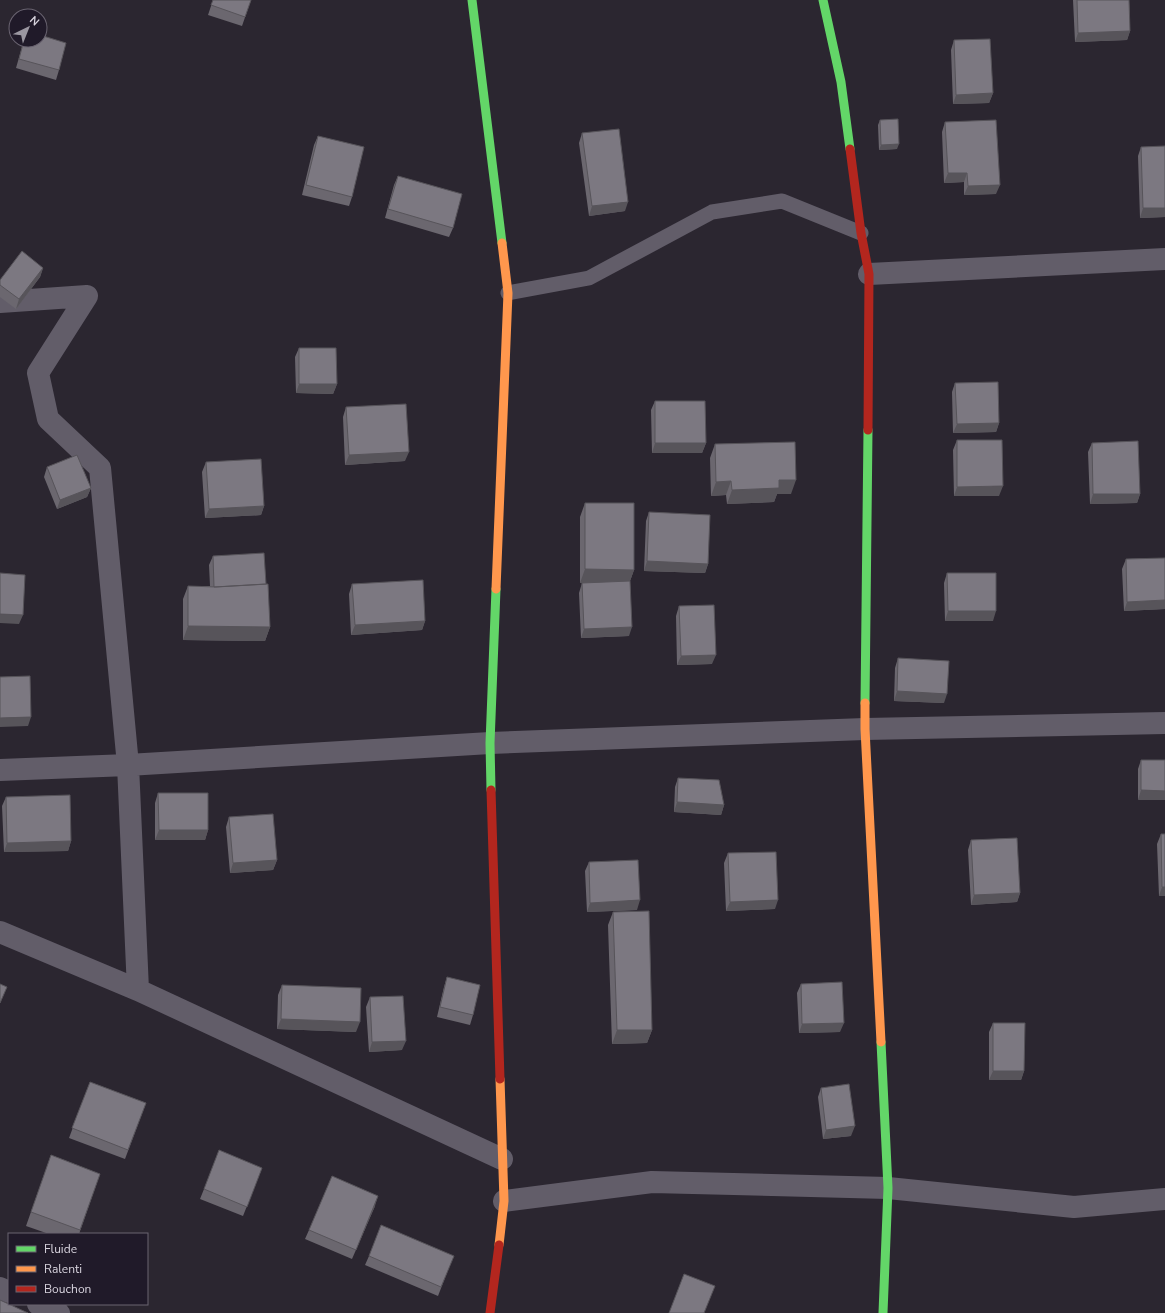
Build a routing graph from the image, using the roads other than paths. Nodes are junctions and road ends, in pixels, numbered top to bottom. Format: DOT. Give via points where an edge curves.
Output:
graph roads {
  1 [pos="472,0"];
  2 [pos="823,0"];
  3 [pos="861,233"];
  4 [pos="1165,259"];
  5 [pos="869,274"];
  6 [pos="508,293"];
  7 [pos="0,302"];
  8 [pos="1165,723"];
  9 [pos="865,729"];
  10 [pos="490,743"];
  11 [pos="128,765"];
  12 [pos="0,770"];
  13 [pos="0,932"];
  14 [pos="138,990"];
  15 [pos="502,1159"];
  16 [pos="888,1188"];
  17 [pos="1165,1199"];
  18 [pos="504,1201"];
  19 [pos="40,1305"];
  20 [pos="59,1313"];
  21 [pos="490,1313"];
  22 [pos="882,1313"];
  1 -- 6 [label="street"];
  2 -- 3 [label="street" via="841,82"];
  3 -- 5 [label="street"];
  3 -- 6 [label="lane" via="782,201 712,212 589,278"];
  4 -- 5 [label="street"];
  5 -- 9 [label="street"];
  6 -- 10 [label="street"];
  7 -- 11 [label="street" via="87,296 38,374 48,419 100,468"];
  8 -- 9 [label="street"];
  9 -- 10 [label="street"];
  9 -- 16 [label="street"];
  10 -- 11 [label="street"];
  10 -- 15 [label="street"];
  11 -- 12 [label="street"];
  11 -- 14 [label="street"];
  13 -- 14 [label="street"];
  14 -- 15 [label="street"];
  15 -- 18 [label="street"];
  16 -- 17 [label="street" via="1074,1207"];
  16 -- 18 [label="street" via="652,1182"];
  16 -- 22 [label="street"];
  18 -- 21 [label="street"];
  19 -- 20 [label="street"];
}
